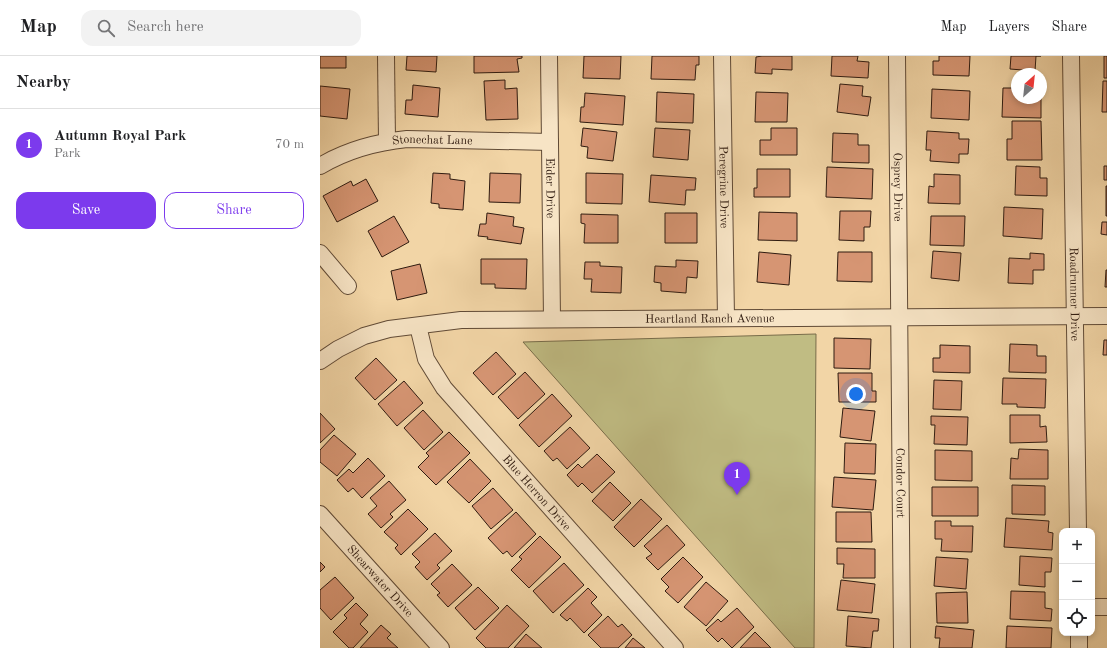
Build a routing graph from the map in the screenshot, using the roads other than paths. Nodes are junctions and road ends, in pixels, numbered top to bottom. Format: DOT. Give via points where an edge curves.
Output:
graph roads {
  1 [pos="386,56"];
  2 [pos="549,56"];
  3 [pos="722,56"];
  4 [pos="897,56"];
  5 [pos="1071,56"];
  6 [pos="387,141"];
  7 [pos="550,142"];
  8 [pos="320,166"];
  9 [pos="320,253"];
  10 [pos="348,286"];
  11 [pos="1074,316"];
  12 [pos="1107,316"];
  13 [pos="726,318"];
  14 [pos="900,318"];
  15 [pos="552,319"];
  16 [pos="418,326"];
  17 [pos="320,361"];
  18 [pos="320,514"];
  19 [pos="1078,528"];
  20 [pos="1095,607"];
  21 [pos="1107,607"];
  22 [pos="1079,636"];
  23 [pos="441,648"];
  24 [pos="675,648"];
  25 [pos="902,648"];
  26 [pos="1079,648"];
  1 -- 6 [label="street"];
  2 -- 7 [label="street, Eider Drive"];
  3 -- 13 [label="street, Peregrine Drive"];
  4 -- 14 [label="street, Osprey Drive"];
  5 -- 11 [label="street, Roadrunner Drive"];
  6 -- 7 [label="street, Stonechat Lane" via="407,139"];
  6 -- 8 [label="street, Stonechat Lane" via="351,151"];
  7 -- 15 [label="street, Eider Drive"];
  9 -- 10 [label="street"];
  11 -- 12 [label="street, Heartland Ranch Avenue"];
  11 -- 14 [label="street, Heartland Ranch Avenue"];
  11 -- 19 [label="street, Roadrunner Drive"];
  13 -- 14 [label="street, Heartland Ranch Avenue"];
  13 -- 15 [label="street, Heartland Ranch Avenue"];
  14 -- 25 [label="street, Condor Court"];
  15 -- 16 [label="street, Heartland Ranch Avenue" via="461,320"];
  16 -- 17 [label="street, Heartland Ranch Avenue" via="389,329 364,336"];
  16 -- 24 [label="street, Blue Herron Drive" via="426,359 444,388"];
  18 -- 23 [label="street, Shearwater Drive"];
  20 -- 21 [label="street"];
  22 -- 26 [label="street"];
}
